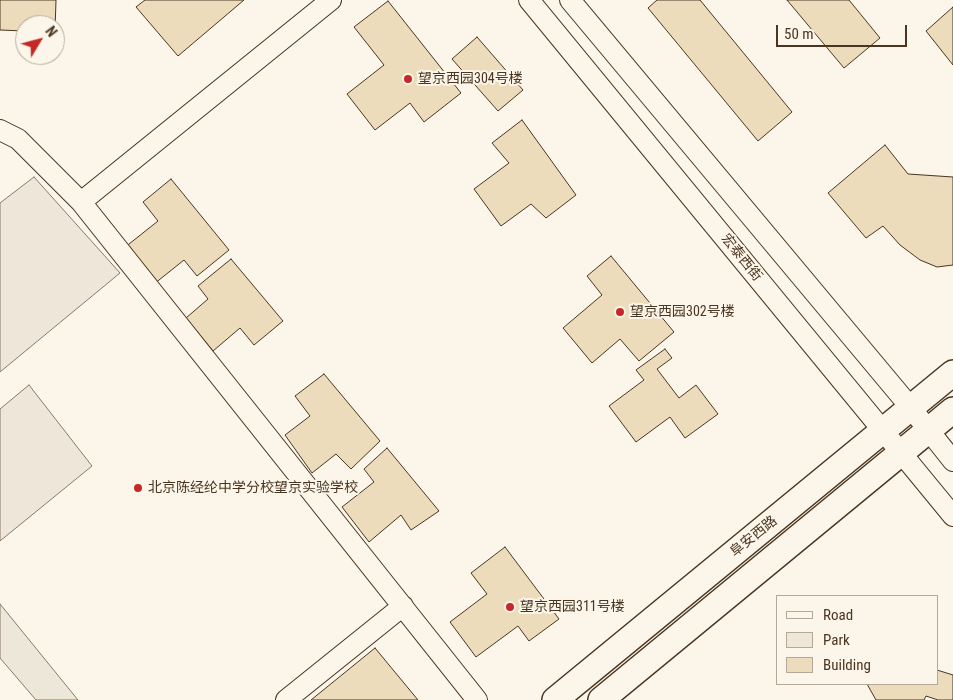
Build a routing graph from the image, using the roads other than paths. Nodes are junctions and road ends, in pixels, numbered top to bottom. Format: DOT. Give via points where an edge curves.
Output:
graph roads {
  1 [pos="330,0"];
  2 [pos="529,0"];
  3 [pos="570,0"];
  4 [pos="309,6"];
  5 [pos="0,130"];
  6 [pos="80,202"];
  7 [pos="953,373"];
  8 [pos="911,408"];
  9 [pos="953,410"];
  10 [pos="928,430"];
  11 [pos="883,431"];
  12 [pos="900,452"];
  13 [pos="953,461"];
  14 [pos="953,516"];
  15 [pos="402,606"];
  16 [pos="286,700"];
  17 [pos="477,700"];
  18 [pos="554,700"];
  19 [pos="601,700"];
  1 -- 4 [label="street"];
  2 -- 11 [label="street, 宏泰西街"];
  3 -- 8 [label="street"];
  4 -- 6 [label="street"];
  5 -- 6 [label="street" via="18,139"];
  6 -- 15 [label="street"];
  7 -- 8 [label="main road, 阜安西路"];
  8 -- 10 [label="street"];
  8 -- 11 [label="main road, 阜安西路"];
  9 -- 10 [label="main road, 阜安西路"];
  10 -- 12 [label="main road, 阜安西路"];
  10 -- 13 [label="street"];
  11 -- 12 [label="street, 宏泰西街"];
  11 -- 18 [label="main road, 阜安西路"];
  12 -- 14 [label="street, 宏泰西街"];
  12 -- 19 [label="main road, 阜安西路"];
  15 -- 16 [label="street"];
  15 -- 17 [label="street"];
}
